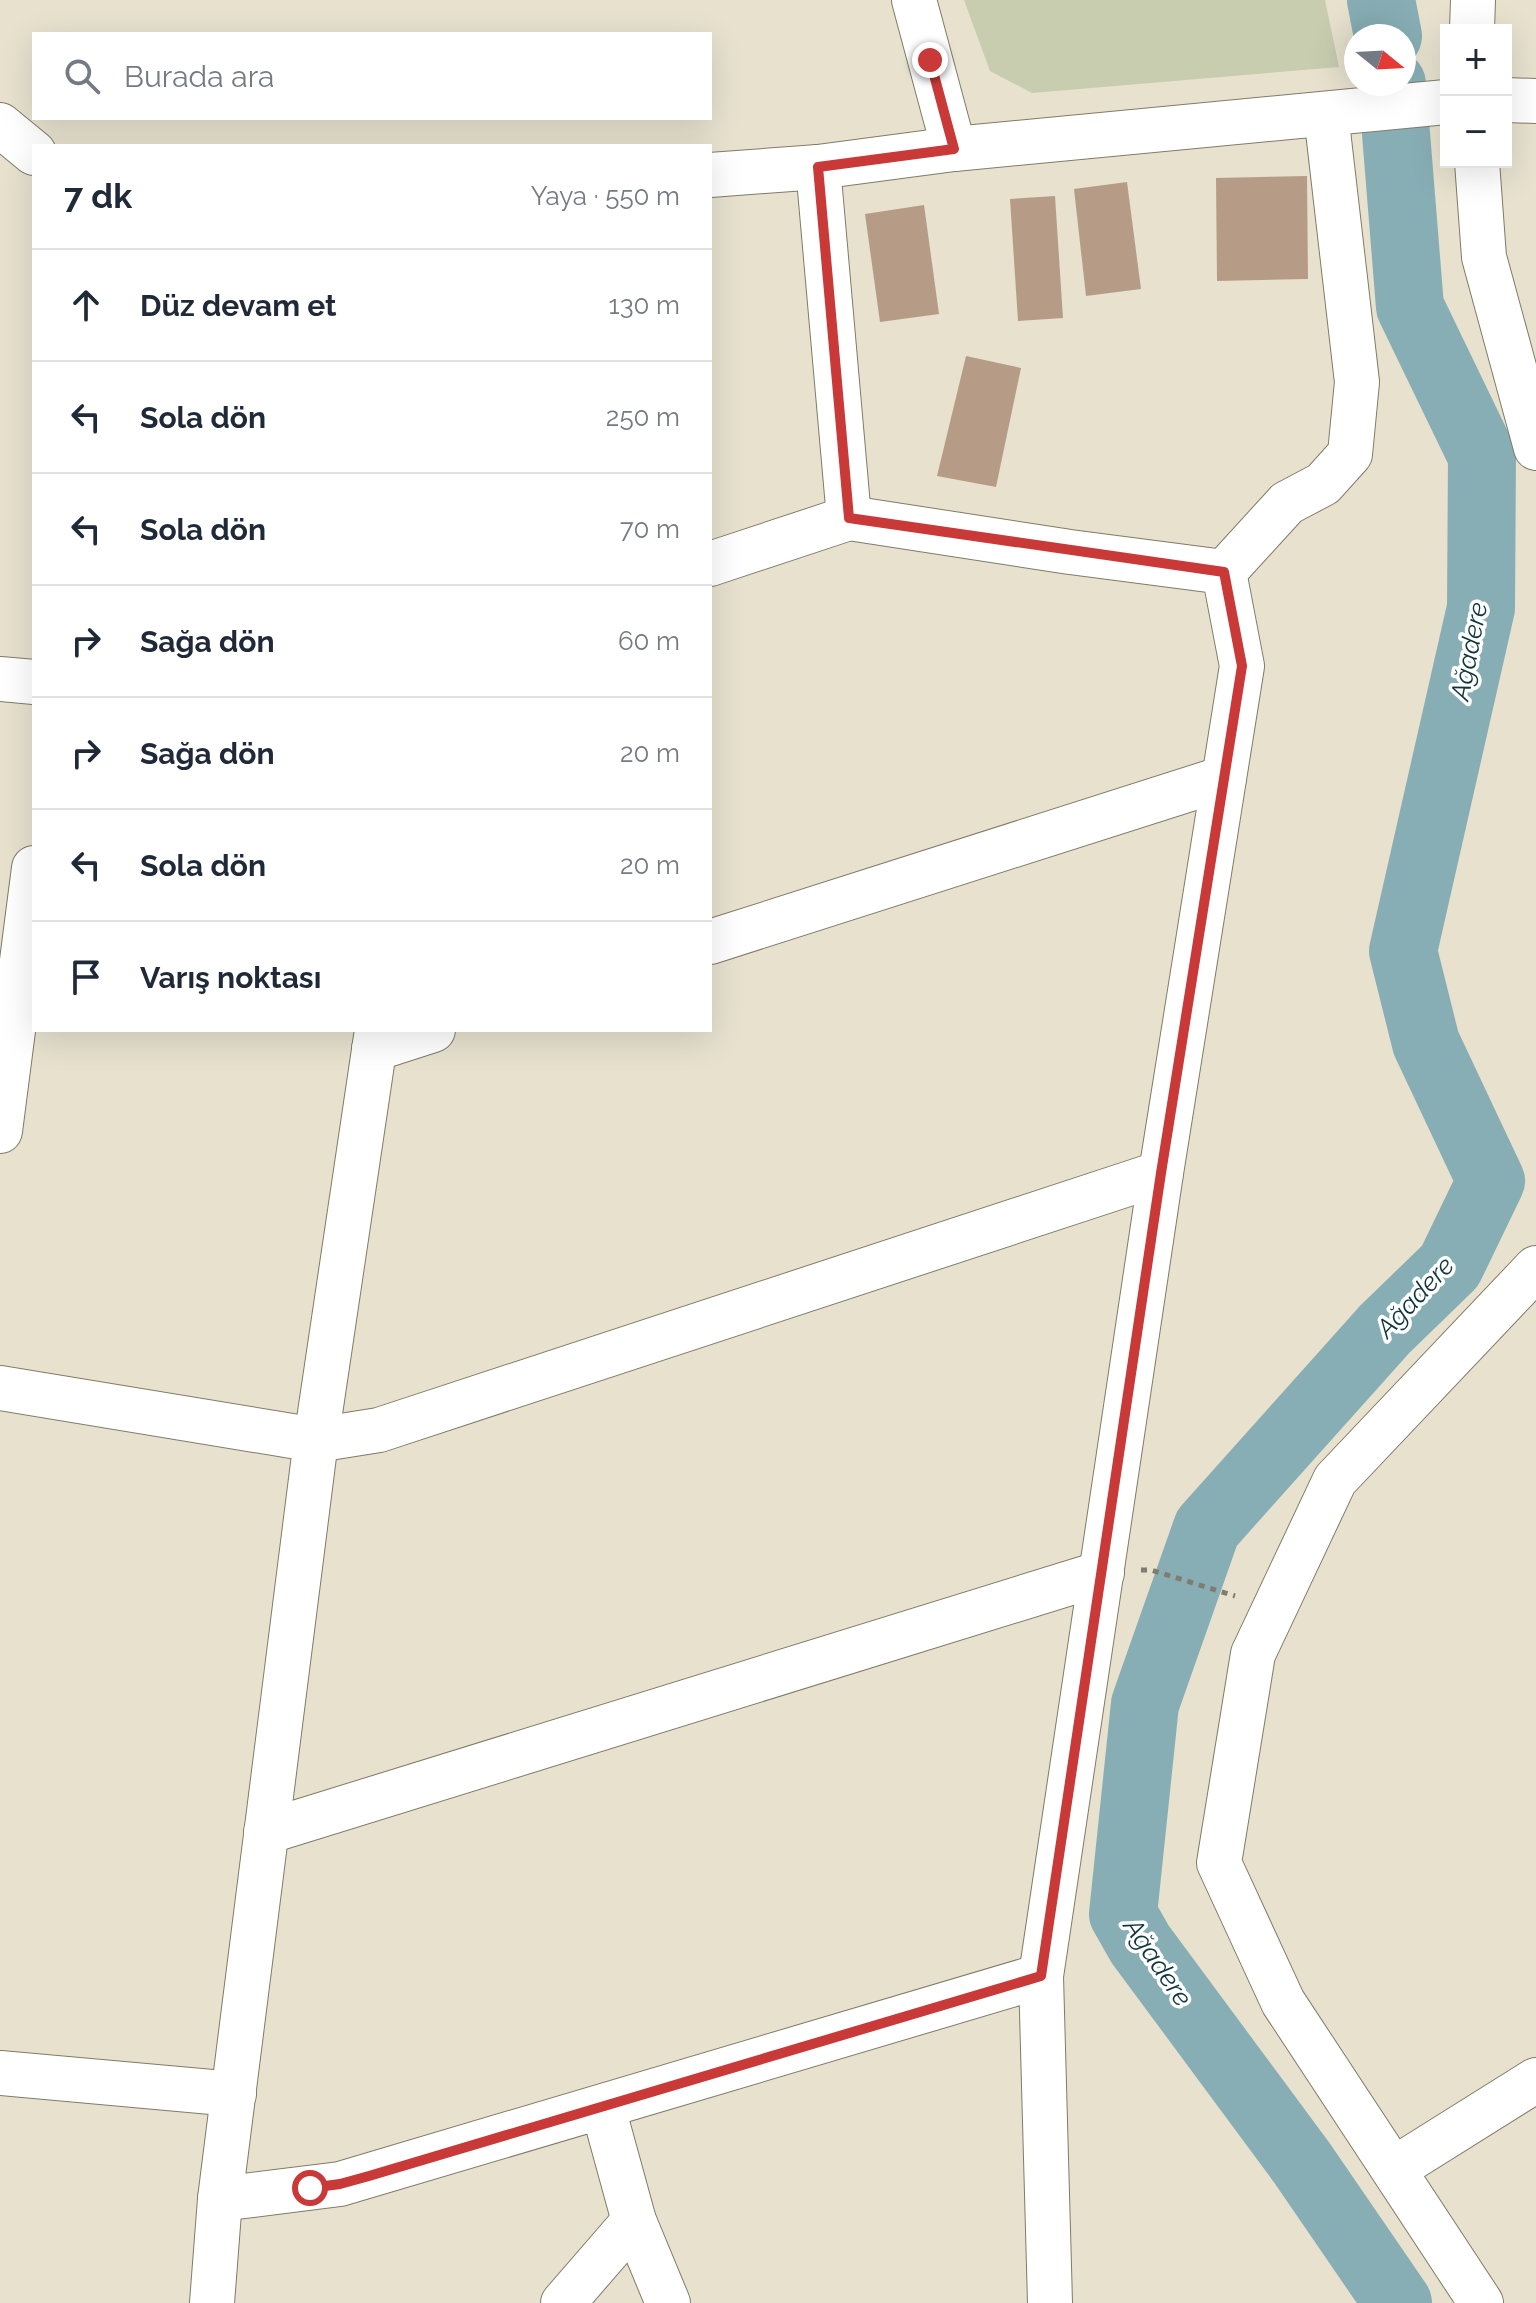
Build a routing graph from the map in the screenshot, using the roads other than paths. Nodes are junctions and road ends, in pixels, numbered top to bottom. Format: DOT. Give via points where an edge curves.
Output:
graph roads {
  1 [pos="914,0"];
  2 [pos="1512,100"];
  3 [pos="1536,101"];
  4 [pos="1429,102"];
  5 [pos="1337,112"];
  6 [pos="0,125"];
  7 [pos="954,149"];
  8 [pos="32,151"];
  9 [pos="818,167"];
  10 [pos="1477,168"];
  11 [pos="712,175"];
  12 [pos="1536,448"];
  13 [pos="849,518"];
  14 [pos="712,563"];
  15 [pos="1224,572"];
  16 [pos="0,679"];
  17 [pos="32,682"];
  18 [pos="1224,778"];
  19 [pos="32,883"];
  20 [pos="712,941"];
  21 [pos="420,1032"];
  22 [pos="376,1039"];
  23 [pos="0,1131"];
  24 [pos="1161,1173"];
  25 [pos="1536,1268"];
  26 [pos="0,1388"];
  27 [pos="316,1440"];
  28 [pos="1102,1573"];
  29 [pos="266,1832"];
  30 [pos="1041,1976"];
  31 [pos="0,2073"];
  32 [pos="1536,2080"];
  33 [pos="234,2094"];
  34 [pos="603,2108"];
  35 [pos="1394,2169"];
  36 [pos="220,2199"];
  37 [pos="634,2221"];
  38 [pos="212,2303"];
  39 [pos="563,2303"];
  40 [pos="668,2303"];
  41 [pos="1050,2303"];
  42 [pos="1481,2303"];
  1 -- 7 [label="street"];
  2 -- 3 [label="street"];
  4 -- 5 [label="street"];
  5 -- 7 [label="street"];
  5 -- 15 [label="street" via="1357,382 1350,454 1323,484 1287,503"];
  6 -- 8 [label="street"];
  7 -- 9 [label="street"];
  9 -- 11 [label="street"];
  9 -- 13 [label="street"];
  10 -- 12 [label="street" via="1484,257"];
  13 -- 14 [label="street"];
  13 -- 15 [label="street"];
  15 -- 18 [label="street" via="1242,666"];
  16 -- 17 [label="street"];
  18 -- 20 [label="street"];
  18 -- 24 [label="street"];
  19 -- 23 [label="street"];
  21 -- 22 [label="street"];
  22 -- 27 [label="street"];
  24 -- 27 [label="street" via="379,1430"];
  24 -- 28 [label="street"];
  25 -- 35 [label="street" via="1335,1480 1253,1654 1219,1863 1283,2002"];
  26 -- 27 [label="street"];
  27 -- 29 [label="street"];
  28 -- 29 [label="street"];
  28 -- 30 [label="street"];
  29 -- 33 [label="street"];
  30 -- 34 [label="street"];
  30 -- 41 [label="street"];
  31 -- 33 [label="street"];
  32 -- 35 [label="street"];
  33 -- 36 [label="street"];
  34 -- 36 [label="street" via="340,2184"];
  34 -- 37 [label="street"];
  35 -- 42 [label="street"];
  36 -- 38 [label="street"];
  37 -- 39 [label="street"];
  37 -- 40 [label="street"];
}
